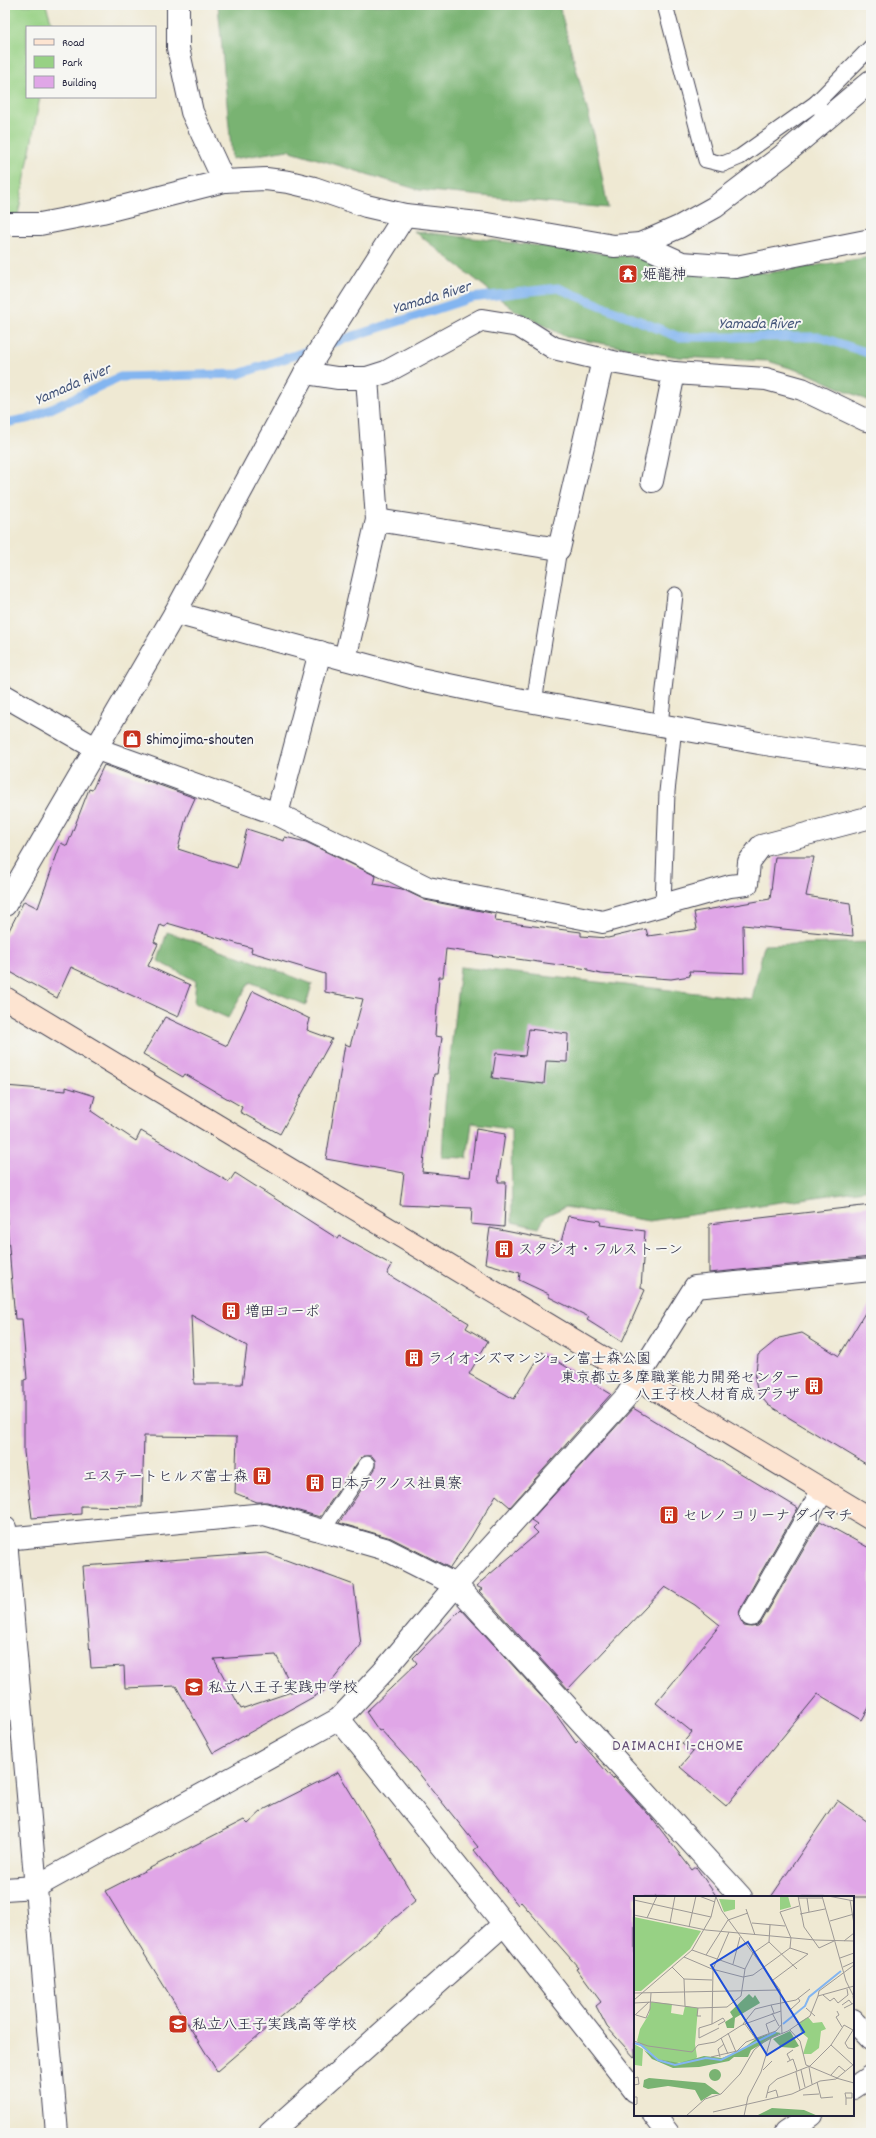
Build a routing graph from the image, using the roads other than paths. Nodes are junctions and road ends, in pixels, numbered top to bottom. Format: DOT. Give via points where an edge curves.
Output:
graph roads {
  1 [pos="178,5"];
  2 [pos="665,5"];
  3 [pos="871,47"];
  4 [pos="871,81"];
  5 [pos="822,110"];
  6 [pos="224,181"];
  7 [pos="405,214"];
  8 [pos="5,224"];
  9 [pos="871,240"];
  10 [pos="640,244"];
  11 [pos="603,360"];
  12 [pos="305,373"];
  13 [pos="674,373"];
  14 [pos="367,378"];
  15 [pos="871,421"];
  16 [pos="652,481"];
  17 [pos="377,520"];
  18 [pos="559,549"];
  19 [pos="675,595"];
  20 [pos="175,613"];
  21 [pos="320,652"];
  22 [pos="345,659"];
  23 [pos="5,696"];
  24 [pos="534,702"];
  25 [pos="667,725"];
  26 [pos="97,749"];
  27 [pos="871,760"];
  28 [pos="277,814"];
  29 [pos="871,817"];
  30 [pos="5,904"];
  31 [pos="663,904"];
  32 [pos="5,998"];
  33 [pos="871,1270"];
  34 [pos="638,1380"];
  35 [pos="367,1464"];
  36 [pos="823,1490"];
  37 [pos="871,1519"];
  38 [pos="322,1531"];
  39 [pos="5,1535"];
  40 [pos="456,1585"];
  41 [pos="751,1615"];
  42 [pos="339,1719"];
  43 [pos="35,1887"];
  44 [pos="5,1889"];
  45 [pos="740,1896"];
  46 [pos="504,1924"];
  47 [pos="854,2021"];
  48 [pos="871,2039"];
  49 [pos="871,2076"];
  50 [pos="854,2087"];
  51 [pos="634,2090"];
  52 [pos="655,2116"];
  53 [pos="810,2116"];
  54 [pos="57,2133"];
  55 [pos="270,2133"];
  56 [pos="668,2133"];
  57 [pos="785,2133"];
  1 -- 6 [label="street" via="178,48 192,112"];
  2 -- 5 [label="lane" via="706,160 723,164 740,157"];
  3 -- 5 [label="lane"];
  4 -- 5 [label="street"];
  5 -- 10 [label="street" via="782,156 715,207 679,227"];
  6 -- 7 [label="street" via="266,179 289,182 366,206"];
  6 -- 8 [label="street" via="102,212 40,224"];
  7 -- 10 [label="street" via="488,224 614,246"];
  7 -- 12 [label="street"];
  9 -- 10 [label="street" via="736,267 682,263"];
  11 -- 13 [label="street"];
  11 -- 14 [label="street" via="554,348 519,326 482,320 386,372"];
  11 -- 18 [label="street"];
  12 -- 14 [label="street" via="337,378"];
  12 -- 20 [label="street"];
  13 -- 15 [label="street" via="766,379 802,389"];
  13 -- 16 [label="street"];
  14 -- 17 [label="street"];
  17 -- 18 [label="street"];
  17 -- 22 [label="street"];
  18 -- 24 [label="lane"];
  19 -- 25 [label="lane"];
  20 -- 21 [label="street"];
  20 -- 26 [label="street"];
  21 -- 22 [label="street"];
  21 -- 28 [label="street"];
  22 -- 24 [label="street" via="411,677"];
  23 -- 26 [label="street"];
  24 -- 25 [label="street"];
  25 -- 27 [label="street" via="759,743"];
  25 -- 31 [label="lane"];
  26 -- 28 [label="street"];
  26 -- 30 [label="street"];
  28 -- 31 [label="street" via="428,888 602,922"];
  29 -- 31 [label="street" via="761,846 749,862 747,884"];
  32 -- 34 [label="street"];
  33 -- 34 [label="street" via="695,1287"];
  34 -- 36 [label="street"];
  34 -- 40 [label="street" via="626,1397"];
  35 -- 38 [label="lane"];
  36 -- 37 [label="street"];
  36 -- 41 [label="street"];
  38 -- 39 [label="street" via="264,1514"];
  38 -- 40 [label="street" via="385,1549"];
  39 -- 43 [label="street"];
  40 -- 42 [label="street" via="383,1672"];
  40 -- 45 [label="street"];
  42 -- 43 [label="street"];
  42 -- 46 [label="street"];
  43 -- 44 [label="street"];
  43 -- 54 [label="street"];
  46 -- 51 [label="street"];
  46 -- 55 [label="street"];
  47 -- 48 [label="street"];
  49 -- 50 [label="street"];
  52 -- 56 [label="street"];
  53 -- 57 [label="street"];
}
